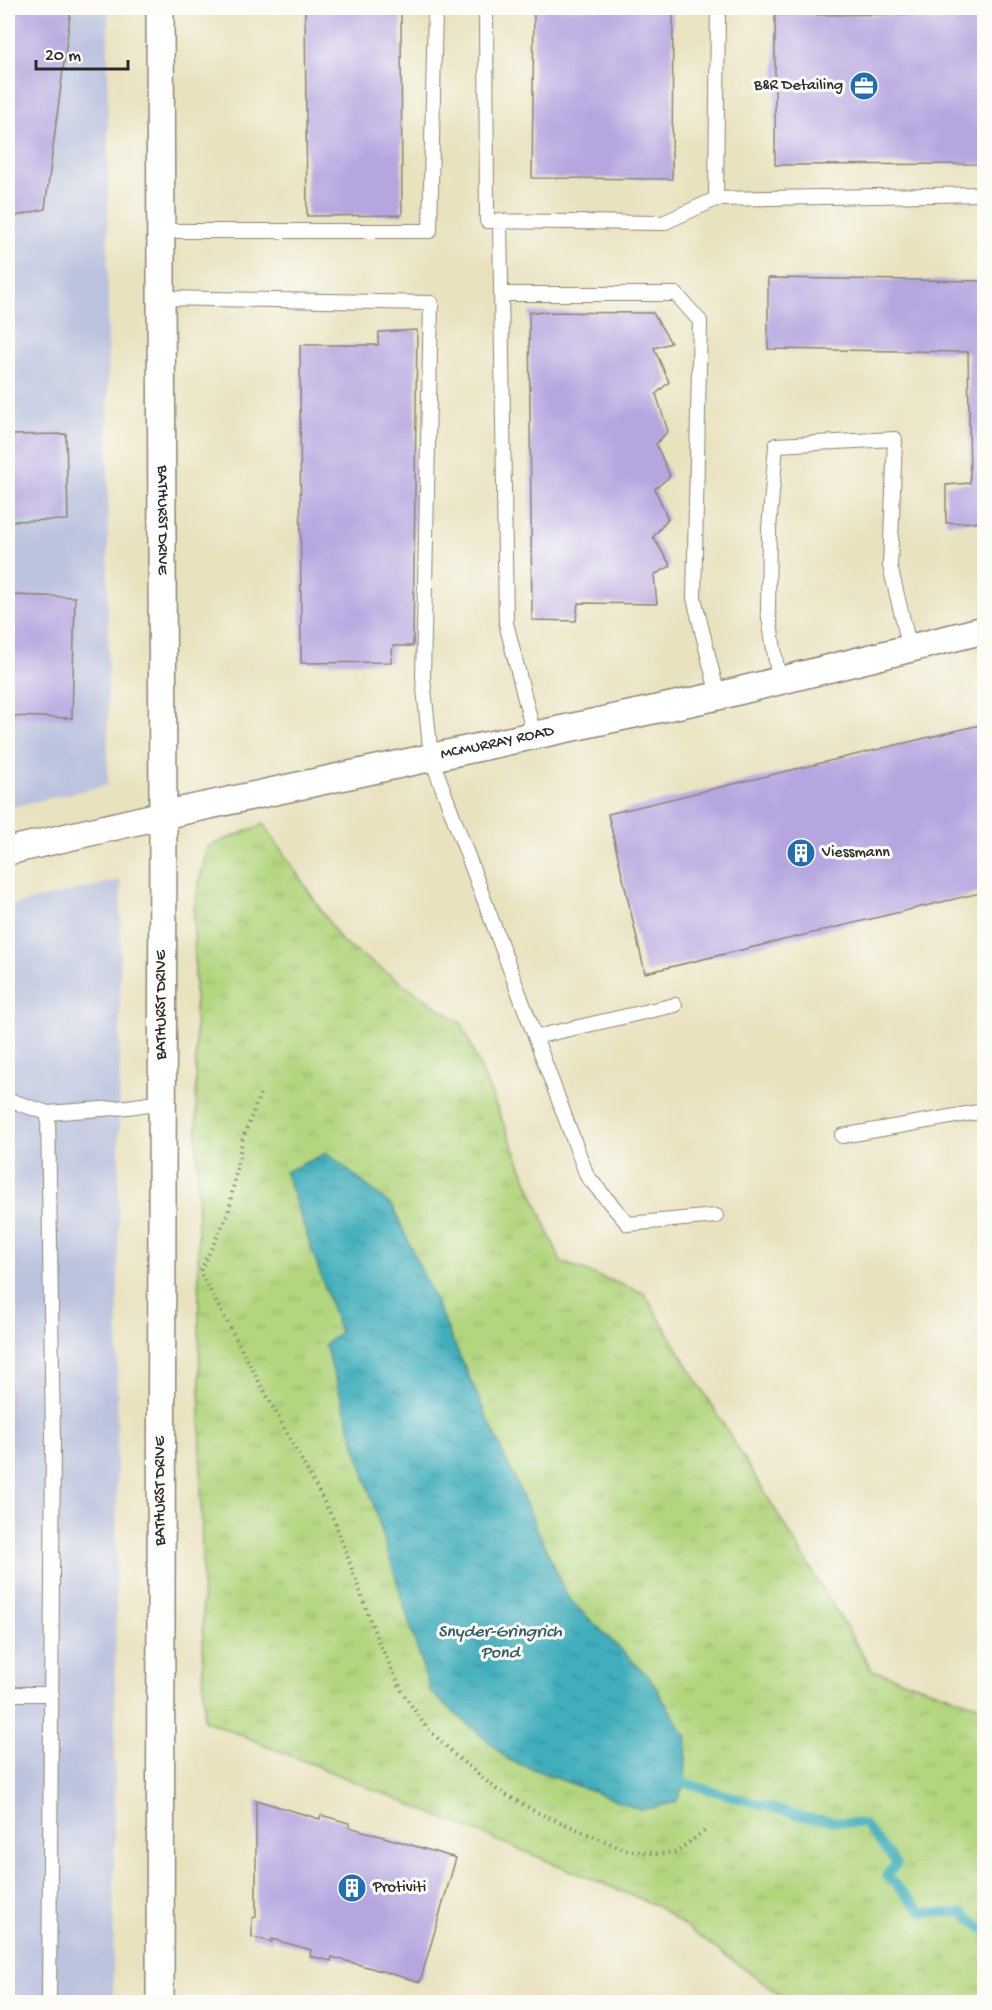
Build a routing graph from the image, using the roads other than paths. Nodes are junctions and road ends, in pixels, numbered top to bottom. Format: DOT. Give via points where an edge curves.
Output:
graph roads {
  1 [pos="160,8"];
  2 [pos="435,8"];
  3 [pos="486,8"];
  4 [pos="718,8"];
  5 [pos="984,194"];
  6 [pos="717,199"];
  7 [pos="500,220"];
  8 [pos="161,231"];
  9 [pos="501,294"];
  10 [pos="161,298"];
  11 [pos="984,630"];
  12 [pos="910,648"];
  13 [pos="779,681"];
  14 [pos="718,696"];
  15 [pos="534,735"];
  16 [pos="431,757"];
  17 [pos="163,815"];
  18 [pos="8,852"];
  19 [pos="675,1005"];
  20 [pos="535,1037"];
  21 [pos="8,1100"];
  22 [pos="162,1102"];
  23 [pos="984,1111"];
  24 [pos="48,1113"];
  25 [pos="842,1136"];
  26 [pos="716,1216"];
  27 [pos="8,1694"];
  28 [pos="52,1694"];
  29 [pos="49,2002"];
  30 [pos="160,2002"];
  1 -- 8 [label="street, BATHURST DRIVE"];
  2 -- 8 [label="lane" via="430,231"];
  3 -- 7 [label="lane" via="487,221"];
  4 -- 6 [label="lane"];
  5 -- 6 [label="lane"];
  6 -- 7 [label="lane" via="663,223"];
  7 -- 9 [label="lane"];
  8 -- 10 [label="street, BATHURST DRIVE"];
  9 -- 14 [label="lane" via="676,294 700,321 694,598"];
  9 -- 15 [label="lane" via="506,623"];
  10 -- 16 [label="lane" via="431,303 423,678"];
  10 -- 17 [label="street, BATHURST DRIVE"];
  11 -- 12 [label="street, MCMURRAY ROAD"];
  12 -- 13 [label="street, MCMURRAY ROAD"];
  12 -- 13 [label="lane" via="890,566 895,439 776,445 768,611"];
  13 -- 14 [label="street, MCMURRAY ROAD"];
  14 -- 15 [label="street, MCMURRAY ROAD"];
  15 -- 16 [label="street, MCMURRAY ROAD"];
  16 -- 17 [label="street, MCMURRAY ROAD"];
  16 -- 20 [label="lane"];
  17 -- 18 [label="street, MCMURRAY ROAD"];
  17 -- 22 [label="street, BATHURST DRIVE"];
  19 -- 20 [label="lane"];
  20 -- 26 [label="lane" via="587,1176 628,1224"];
  21 -- 24 [label="lane"];
  22 -- 24 [label="lane"];
  22 -- 30 [label="street, BATHURST DRIVE"];
  23 -- 25 [label="lane"];
  24 -- 28 [label="lane"];
  27 -- 28 [label="lane"];
  28 -- 29 [label="lane"];
}
